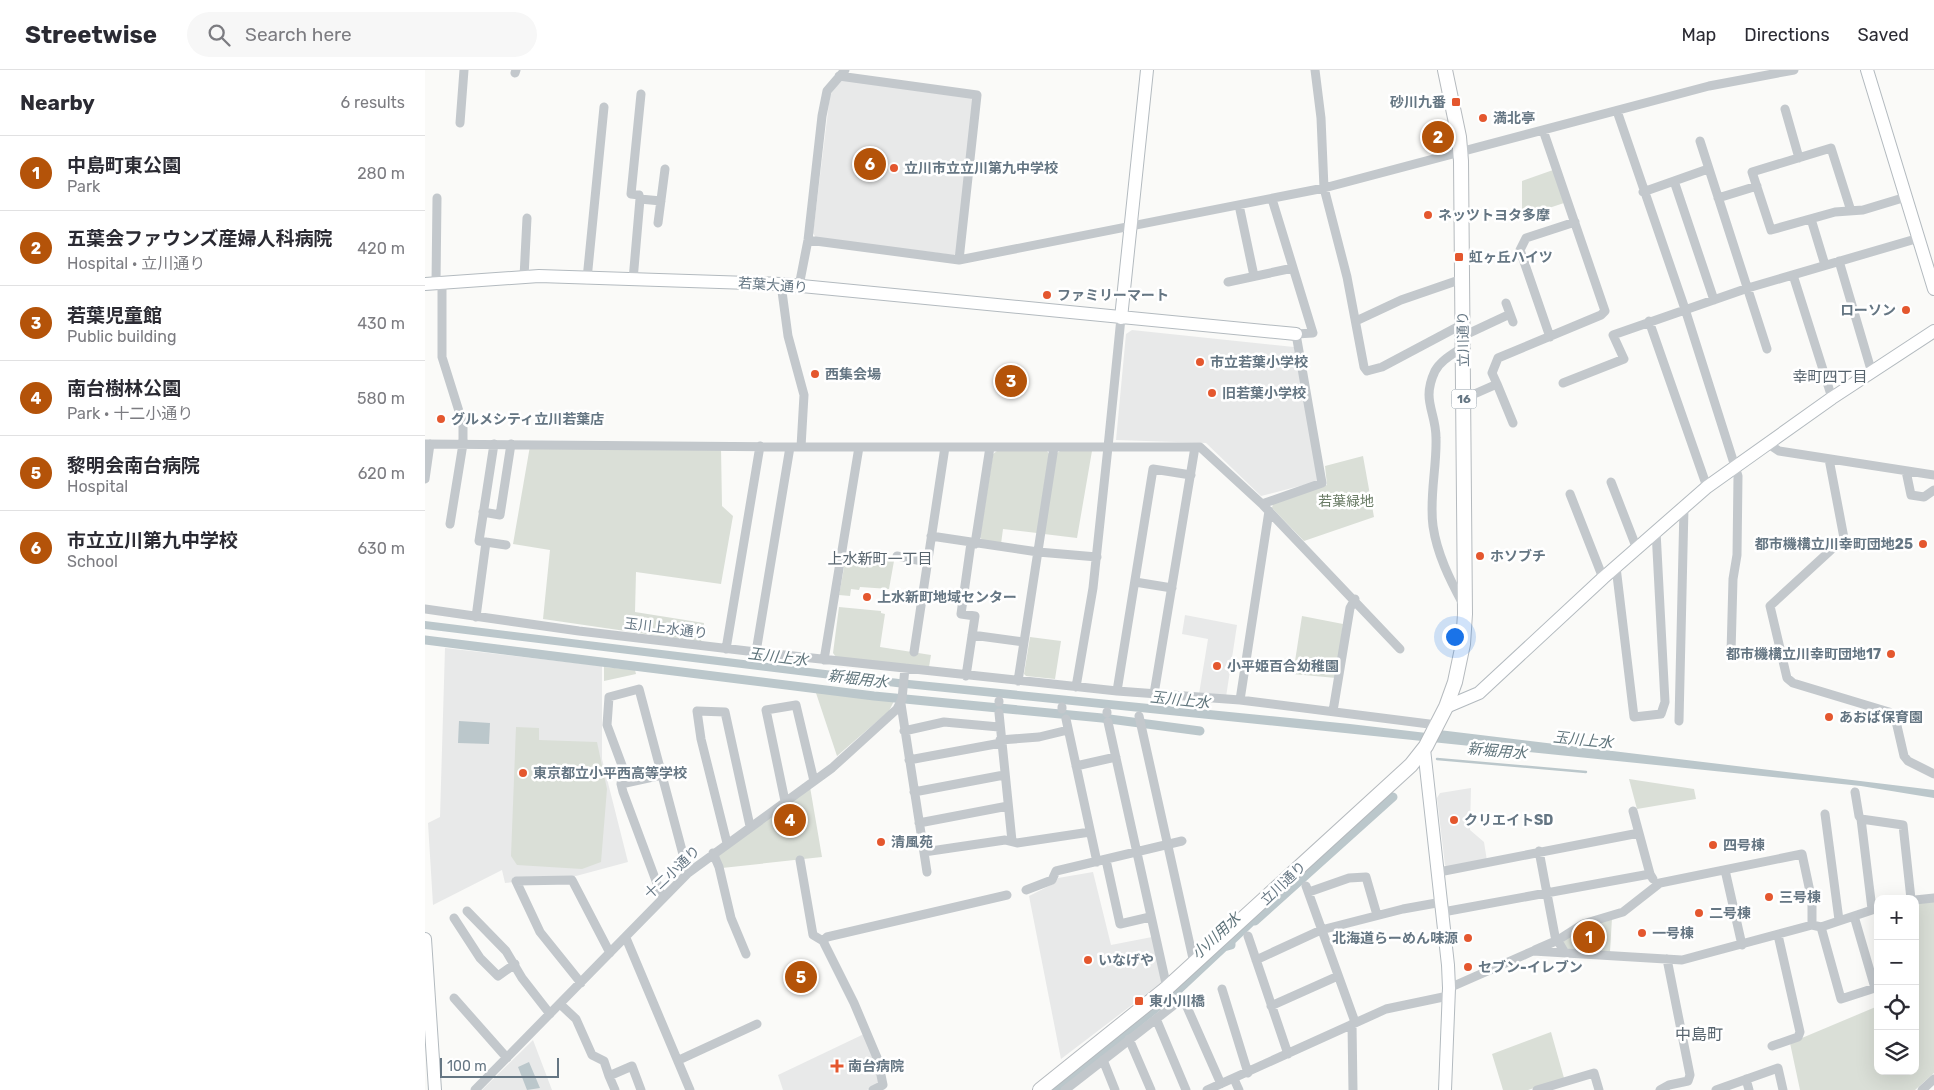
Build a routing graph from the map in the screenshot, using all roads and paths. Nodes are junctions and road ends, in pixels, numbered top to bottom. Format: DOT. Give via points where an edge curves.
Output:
graph roads {
  1 [pos="464,70"];
  2 [pos="1147,70"];
  3 [pos="1315,70"];
  4 [pos="1445,70"];
  5 [pos="1794,70"];
  6 [pos="1867,70"];
  7 [pos="842,73"];
  8 [pos="641,94"];
  9 [pos="604,107"];
  10 [pos="1785,108"];
  11 [pos="1617,111"];
  12 [pos="459,123"];
  13 [pos="1543,130"];
  14 [pos="1700,141"];
  15 [pos="1461,150"];
  16 [pos="1799,158"];
  17 [pos="665,169"];
  18 [pos="1709,169"];
  19 [pos="1674,181"];
  20 [pos="1757,186"];
  21 [pos="1324,188"];
  22 [pos="1643,192"];
  23 [pos="1906,197"];
  24 [pos="437,198"];
  25 [pos="1272,198"];
  26 [pos="1718,198"];
  27 [pos="640,199"];
  28 [pos="661,201"];
  29 [pos="1239,205"];
  30 [pos="1851,211"];
  31 [pos="527,218"];
  32 [pos="1811,219"];
  33 [pos="1575,222"];
  34 [pos="658,223"];
  35 [pos="1129,227"];
  36 [pos="1919,238"];
  37 [pos="808,240"];
  38 [pos="959,260"];
  39 [pos="1839,261"];
  40 [pos="1825,265"];
  41 [pos="1293,268"];
  42 [pos="1793,275"];
  43 [pos="1254,276"];
  44 [pos="523,277"];
  45 [pos="1462,278"];
  46 [pos="587,279"];
  47 [pos="633,280"];
  48 [pos="1228,282"];
  49 [pos="434,283"];
  50 [pos="781,284"];
  51 [pos="799,286"];
  52 [pos="1748,288"];
  53 [pos="1934,289"];
  54 [pos="1714,300"];
  55 [pos="1506,304"];
  56 [pos="1685,309"];
  57 [pos="1121,318"];
  58 [pos="1356,321"];
  59 [pos="1649,321"];
  60 [pos="1934,331"];
  61 [pos="1296,334"];
  62 [pos="1463,336"];
  63 [pos="1550,337"];
  64 [pos="1767,349"];
  65 [pos="1872,373"];
  66 [pos="1563,383"];
  67 [pos="1497,384"];
  68 [pos="1464,395"];
  69 [pos="1832,398"];
  70 [pos="1513,423"];
  71 [pos="1767,443"];
  72 [pos="428,444"];
  73 [pos="463,444"];
  74 [pos="494,444"];
  75 [pos="511,444"];
  76 [pos="760,446"];
  77 [pos="790,447"];
  78 [pos="801,447"];
  79 [pos="859,447"];
  80 [pos="945,447"];
  81 [pos="1054,447"];
  82 [pos="1108,447"];
  83 [pos="1195,447"];
  84 [pos="990,448"];
  85 [pos="1829,459"];
  86 [pos="1735,467"];
  87 [pos="1907,471"];
  88 [pos="1191,475"];
  89 [pos="1934,475"];
  90 [pos="425,479"];
  91 [pos="1611,482"];
  92 [pos="1707,487"];
  93 [pos="1934,490"];
  94 [pos="1570,494"];
  95 [pos="1262,504"];
  96 [pos="1684,506"];
  97 [pos="1269,511"];
  98 [pos="483,512"];
  99 [pos="450,524"];
  100 [pos="1656,531"];
  101 [pos="931,536"];
  102 [pos="486,542"];
  103 [pos="973,543"];
  104 [pos="506,545"];
  105 [pos="1637,549"];
  106 [pos="1038,552"];
  107 [pos="897,556"];
  108 [pos="1097,557"];
  109 [pos="927,562"];
  110 [pos="1616,567"];
  111 [pos="1603,578"];
  112 [pos="1135,582"];
  113 [pos="1172,588"];
  114 [pos="1355,599"];
  115 [pos="425,609"];
  116 [pos="1465,610"];
  117 [pos="476,617"];
  118 [pos="972,635"];
  119 [pos="1024,642"];
  120 [pos="726,649"];
  121 [pos="1400,649"];
  122 [pos="756,652"];
  123 [pos="915,652"];
  124 [pos="1731,653"];
  125 [pos="824,660"];
  126 [pos="905,668"];
  127 [pos="967,676"];
  128 [pos="1018,681"];
  129 [pos="1076,687"];
  130 [pos="1117,691"];
  131 [pos="1154,694"];
  132 [pos="902,699"];
  133 [pos="1240,700"];
  134 [pos="1446,707"];
  135 [pos="1333,711"];
  136 [pos="999,713"];
  137 [pos="1107,716"];
  138 [pos="1066,719"];
  139 [pos="1679,721"];
  140 [pos="1140,722"];
  141 [pos="1436,726"];
  142 [pos="999,727"];
  143 [pos="904,730"];
  144 [pos="1068,730"];
  145 [pos="1000,742"];
  146 [pos="1425,748"];
  147 [pos="1115,757"];
  148 [pos="909,760"];
  149 [pos="1076,766"];
  150 [pos="1934,774"];
  151 [pos="662,775"];
  152 [pos="1005,775"];
  153 [pos="813,781"];
  154 [pos="621,784"];
  155 [pos="914,792"];
  156 [pos="1855,792"];
  157 [pos="785,801"];
  158 [pos="1008,806"];
  159 [pos="1633,811"];
  160 [pos="1825,814"];
  161 [pos="1861,820"];
  162 [pos="919,823"];
  163 [pos="750,826"];
  164 [pos="1090,832"];
  165 [pos="1639,833"];
  166 [pos="1011,841"];
  167 [pos="1182,841"];
  168 [pos="727,843"];
  169 [pos="1169,844"];
  170 [pos="924,852"];
  171 [pos="1135,852"];
  172 [pos="1539,852"];
  173 [pos="713,853"];
  174 [pos="800,860"];
  175 [pos="1106,860"];
  176 [pos="1097,862"];
  177 [pos="1725,870"];
  178 [pos="927,872"];
  179 [pos="1439,872"];
  180 [pos="689,873"];
  181 [pos="1649,874"];
  182 [pos="1657,885"];
  183 [pos="1026,890"];
  184 [pos="1547,893"];
  185 [pos="1007,895"];
  186 [pos="1911,895"];
  187 [pos="662,897"];
  188 [pos="1934,898"];
  189 [pos="1919,900"];
  190 [pos="1874,902"];
  191 [pos="1443,907"];
  192 [pos="1874,908"];
  193 [pos="467,911"];
  194 [pos="1377,915"];
  195 [pos="1854,916"];
  196 [pos="454,918"];
  197 [pos="1150,918"];
  198 [pos="1839,920"];
  199 [pos="1816,926"];
  200 [pos="1321,930"];
  201 [pos="1778,935"];
  202 [pos="1248,936"];
  203 [pos="626,938"];
  204 [pos="425,939"];
  205 [pos="1558,940"];
  206 [pos="823,941"];
  207 [pos="1742,945"];
  208 [pos="1533,951"];
  209 [pos="610,953"];
  210 [pos="1565,953"];
  211 [pos="746,954"];
  212 [pos="1667,959"];
  213 [pos="1256,960"];
  214 [pos="1194,963"];
  215 [pos="515,964"];
  216 [pos="426,974"];
  217 [pos="1338,976"];
  218 [pos="581,983"];
  219 [pos="1167,988"];
  220 [pos="1222,989"];
  221 [pos="426,991"];
  222 [pos="1449,992"];
  223 [pos="454,998"];
  224 [pos="560,1004"];
  225 [pos="1271,1006"];
  226 [pos="550,1014"];
  227 [pos="1157,1021"];
  228 [pos="1353,1023"];
  229 [pos="757,1024"];
  230 [pos="1129,1039"];
  231 [pos="1772,1046"];
  232 [pos="1288,1054"];
  233 [pos="507,1058"];
  234 [pos="679,1060"];
  235 [pos="1103,1060"];
  236 [pos="1248,1073"];
  237 [pos="609,1076"];
  238 [pos="1234,1079"];
  239 [pos="1746,1079"];
  240 [pos="1934,1079"];
  241 [pos="1221,1084"];
  242 [pos="1079,1086"];
  243 [pos="1554,1088"];
  244 [pos="435,1090"];
  245 [pos="475,1090"];
  246 [pos="615,1090"];
  247 [pos="641,1090"];
  248 [pos="690,1090"];
  249 [pos="873,1090"];
  250 [pos="1040,1090"];
  251 [pos="1065,1090"];
  252 [pos="1115,1090"];
  253 [pos="1151,1090"];
  254 [pos="1186,1090"];
  255 [pos="1207,1090"];
  256 [pos="1239,1090"];
  257 [pos="1353,1090"];
  258 [pos="1445,1090"];
  259 [pos="1537,1090"];
  260 [pos="1599,1090"];
  261 [pos="1660,1090"];
  262 [pos="1716,1090"];
  263 [pos="1749,1090"];
  264 [pos="1783,1090"];
  265 [pos="1922,1090"];
  1 -- 12 [label="street"];
  2 -- 35 [label="street"];
  3 -- 21 [label="street"];
  4 -- 15 [label="main road, 立川通り / 16"];
  5 -- 11 [label="street" via="1709,86"];
  6 -- 23 [label="street"];
  7 -- 37 [label="street" via="827,91"];
  7 -- 38 [label="street" via="977,95"];
  8 -- 27 [label="street" via="631,194 639,195"];
  9 -- 46 [label="street"];
  10 -- 16 [label="street"];
  11 -- 13 [label="street"];
  11 -- 22 [label="street"];
  13 -- 15 [label="street"];
  13 -- 33 [label="street"];
  14 -- 18 [label="street"];
  15 -- 21 [label="street"];
  15 -- 45 [label="main road, 立川通り / 16"];
  16 -- 20 [label="street" via="1753,172"];
  16 -- 30 [label="street" via="1831,148"];
  17 -- 28 [label="street"];
  18 -- 19 [label="street"];
  18 -- 26 [label="street"];
  19 -- 22 [label="street"];
  19 -- 54 [label="street"];
  20 -- 26 [label="street"];
  20 -- 32 [label="street" via="1771,230"];
  21 -- 25 [label="street"];
  21 -- 58 [label="street"];
  22 -- 56 [label="street"];
  23 -- 30 [label="street"];
  23 -- 36 [label="street"];
  24 -- 49 [label="street"];
  25 -- 29 [label="street"];
  25 -- 41 [label="street"];
  26 -- 52 [label="street"];
  27 -- 28 [label="street"];
  27 -- 47 [label="street"];
  28 -- 34 [label="street"];
  29 -- 35 [label="street"];
  29 -- 43 [label="street"];
  30 -- 32 [label="street"];
  31 -- 44 [label="street"];
  32 -- 40 [label="street"];
  33 -- 63 [label="street" via="1605,311"];
  33 -- 63 [label="street" via="1526,238 1520,250"];
  35 -- 38 [label="street"];
  35 -- 57 [label="street"];
  36 -- 39 [label="street"];
  36 -- 53 [label="street"];
  37 -- 38 [label="street"];
  37 -- 51 [label="street"];
  39 -- 40 [label="street"];
  39 -- 65 [label="street"];
  40 -- 42 [label="street"];
  41 -- 43 [label="street"];
  41 -- 61 [label="street" via="1313,333"];
  42 -- 52 [label="street"];
  42 -- 69 [label="street"];
  43 -- 48 [label="street"];
  44 -- 46 [label="street, 若葉大通り"];
  44 -- 49 [label="street, 若葉大通り"];
  45 -- 58 [label="street" via="1401,300"];
  45 -- 62 [label="main road, 立川通り / 16"];
  46 -- 47 [label="street, 若葉大通り"];
  47 -- 50 [label="street, 若葉大通り"];
  49 -- 73 [label="street" via="442,357 463,424"];
  50 -- 51 [label="street, 若葉大通り"];
  50 -- 78 [label="street" via="788,336 804,395"];
  51 -- 57 [label="street, 若葉大通り"];
  52 -- 54 [label="street"];
  52 -- 64 [label="street"];
  54 -- 56 [label="street"];
  55 -- 62 [label="street" via="1512,318"];
  56 -- 59 [label="street"];
  56 -- 86 [label="street"];
  57 -- 61 [label="street, 若葉大通り"];
  57 -- 82 [label="street"];
  58 -- 62 [label="street" via="1367,371"];
  59 -- 66 [label="street" via="1613,335 1624,359"];
  59 -- 92 [label="street"];
  60 -- 65 [label="street"];
  61 -- 95 [label="street" via="1322,483"];
  62 -- 68 [label="main road, 立川通り / 16"];
  62 -- 116 [label="street" via="1435,371 1428,390 1429,410 1437,438 1433,525 1446,572"];
  63 -- 67 [label="street" via="1498,358 1492,373"];
  65 -- 69 [label="street"];
  67 -- 68 [label="street" via="1472,395"];
  67 -- 70 [label="street"];
  68 -- 116 [label="main road, 立川通り / 16"];
  69 -- 71 [label="street"];
  71 -- 85 [label="street" via="1779,451"];
  71 -- 86 [label="street"];
  72 -- 73 [label="street"];
  72 -- 90 [label="street"];
  73 -- 74 [label="street"];
  73 -- 99 [label="street"];
  74 -- 75 [label="street"];
  74 -- 98 [label="street"];
  75 -- 76 [label="street"];
  75 -- 98 [label="street" via="501,515"];
  76 -- 77 [label="street"];
  76 -- 120 [label="street"];
  77 -- 78 [label="street"];
  77 -- 122 [label="street"];
  78 -- 79 [label="street"];
  79 -- 80 [label="street"];
  79 -- 125 [label="street"];
  80 -- 84 [label="street"];
  80 -- 101 [label="street"];
  81 -- 82 [label="street"];
  81 -- 84 [label="street"];
  81 -- 106 [label="street"];
  82 -- 83 [label="street"];
  82 -- 108 [label="street"];
  83 -- 88 [label="street"];
  83 -- 95 [label="street" via="1205,449"];
  84 -- 103 [label="street"];
  85 -- 87 [label="street"];
  85 -- 150 [label="street" via="1843,538 1770,606 1787,678 1793,683 1889,712 1895,717 1904,756"];
  86 -- 92 [label="street"];
  86 -- 124 [label="street" via="1738,476 1737,546"];
  87 -- 89 [label="street"];
  87 -- 93 [label="street" via="1911,495 1924,497"];
  88 -- 112 [label="street" via="1153,468"];
  88 -- 113 [label="street"];
  91 -- 105 [label="street"];
  92 -- 96 [label="street"];
  94 -- 111 [label="street"];
  95 -- 97 [label="street"];
  96 -- 100 [label="street"];
  96 -- 139 [label="street"];
  97 -- 114 [label="street"];
  97 -- 133 [label="street"];
  98 -- 102 [label="street" via="479,541"];
  100 -- 105 [label="street"];
  100 -- 110 [label="street" via="1665,702 1661,714 1633,717"];
  101 -- 103 [label="street"];
  101 -- 109 [label="street"];
  102 -- 104 [label="street"];
  102 -- 117 [label="street"];
  103 -- 106 [label="street"];
  103 -- 118 [label="street" via="961,614 975,616"];
  105 -- 110 [label="street"];
  106 -- 108 [label="street"];
  106 -- 119 [label="street"];
  107 -- 109 [label="street"];
  108 -- 129 [label="street"];
  109 -- 123 [label="street"];
  110 -- 111 [label="street"];
  111 -- 134 [label="street" via="1479,693"];
  112 -- 113 [label="street"];
  112 -- 130 [label="street"];
  113 -- 131 [label="street"];
  114 -- 121 [label="street"];
  114 -- 135 [label="street" via="1350,608"];
  115 -- 117 [label="street, 玉川上水通り"];
  116 -- 134 [label="main road, 立川通り / 16" via="1463,644"];
  117 -- 120 [label="street, 玉川上水通り"];
  118 -- 119 [label="street"];
  118 -- 127 [label="street"];
  119 -- 128 [label="street"];
  120 -- 122 [label="street, 玉川上水通り"];
  122 -- 125 [label="street, 玉川上水通り"];
  125 -- 126 [label="street, 玉川上水通り"];
  126 -- 127 [label="street, 玉川上水通り"];
  126 -- 132 [label="street"];
  127 -- 128 [label="street, 玉川上水通り"];
  128 -- 129 [label="street, 玉川上水通り"];
  129 -- 130 [label="street, 玉川上水通り"];
  130 -- 131 [label="street, 玉川上水通り"];
  131 -- 133 [label="street, 玉川上水通り"];
  132 -- 143 [label="street"];
  132 -- 153 [label="street, 十二小通り" via="853,749"];
  133 -- 135 [label="street, 玉川上水通り"];
  134 -- 141 [label="main road, 立川通り / 16"];
  135 -- 141 [label="street, 玉川上水通り"];
  136 -- 142 [label="street"];
  137 -- 147 [label="street"];
  138 -- 144 [label="street"];
  140 -- 169 [label="street"];
  141 -- 146 [label="main road, 16"];
  142 -- 143 [label="street" via="944,722"];
  142 -- 145 [label="street"];
  143 -- 148 [label="street"];
  144 -- 145 [label="street"];
  144 -- 149 [label="street"];
  145 -- 148 [label="street"];
  145 -- 152 [label="street"];
  146 -- 179 [label="street"];
  146 -- 214 [label="main road, 立川通り / 16" via="1409,767"];
  147 -- 149 [label="street"];
  147 -- 171 [label="street"];
  148 -- 155 [label="street"];
  149 -- 164 [label="street"];
  151 -- 154 [label="street"];
  151 -- 154 [label="street" via="639,690 609,697 607,725 623,768"];
  151 -- 180 [label="street"];
  152 -- 155 [label="street"];
  152 -- 158 [label="street"];
  153 -- 157 [label="street, 十二小通り"];
  153 -- 157 [label="street" via="796,705 766,710"];
  154 -- 187 [label="street"];
  155 -- 162 [label="street"];
  156 -- 161 [label="street"];
  157 -- 163 [label="street, 十二小通り"];
  158 -- 162 [label="street"];
  158 -- 166 [label="street"];
  159 -- 165 [label="street"];
  160 -- 198 [label="street"];
  161 -- 186 [label="street" via="1903,825"];
  161 -- 190 [label="street"];
  162 -- 170 [label="street"];
  163 -- 168 [label="street, 十二小通り"];
  163 -- 168 [label="street" via="725,712 697,711"];
  164 -- 166 [label="street" via="1017,843"];
  164 -- 176 [label="street"];
  165 -- 172 [label="street"];
  165 -- 181 [label="street"];
  166 -- 170 [label="street"];
  167 -- 169 [label="street"];
  168 -- 173 [label="street, 十二小通り"];
  169 -- 171 [label="street"];
  169 -- 214 [label="street"];
  170 -- 178 [label="street"];
  171 -- 175 [label="street"];
  171 -- 197 [label="street"];
  172 -- 179 [label="street"];
  172 -- 184 [label="street"];
  173 -- 180 [label="street, 十二小通り"];
  173 -- 211 [label="street" via="731,918"];
  174 -- 206 [label="street" via="813,934"];
  175 -- 176 [label="street"];
  175 -- 197 [label="street" via="1120,924"];
  176 -- 183 [label="street" via="1056,871 1052,880"];
  177 -- 182 [label="street"];
  177 -- 199 [label="street" via="1802,854"];
  177 -- 207 [label="street"];
  179 -- 191 [label="street"];
  180 -- 187 [label="street, 十二小通り"];
  181 -- 182 [label="street"];
  181 -- 184 [label="street"];
  182 -- 205 [label="street" via="1623,912 1583,924"];
  184 -- 191 [label="street"];
  184 -- 205 [label="street"];
  185 -- 206 [label="street" via="827,937"];
  187 -- 203 [label="street, 十二小通り"];
  188 -- 189 [label="street"];
  191 -- 194 [label="street"];
  191 -- 222 [label="street"];
  192 -- 195 [label="street"];
  193 -- 215 [label="street" via="506,950"];
  194 -- 200 [label="street"];
  194 -- 200 [label="street" via="1366,877 1307,889"];
  195 -- 198 [label="street"];
  195 -- 199 [label="street" via="1875,988 1841,999"];
  196 -- 215 [label="street" via="497,976"];
  197 -- 219 [label="street"];
  198 -- 199 [label="street"];
  199 -- 201 [label="street"];
  200 -- 213 [label="street"];
  200 -- 217 [label="street"];
  201 -- 207 [label="street"];
  201 -- 231 [label="street" via="1800,1032 1798,1037"];
  202 -- 213 [label="street"];
  203 -- 209 [label="street, 十二小通り"];
  203 -- 234 [label="street"];
  204 -- 216 [label="street"];
  205 -- 208 [label="street"];
  205 -- 210 [label="street"];
  206 -- 249 [label="street" via="855,1003 878,1060 883,1084"];
  207 -- 212 [label="street" via="1683,960"];
  208 -- 210 [label="street"];
  208 -- 222 [label="street"];
  209 -- 218 [label="street, 十二小通り"];
  209 -- 218 [label="street" via="572,880 516,881 541,932"];
  210 -- 212 [label="street"];
  212 -- 261 [label="street" via="1690,1075 1688,1081"];
  213 -- 225 [label="street"];
  214 -- 219 [label="main road, 立川通り / 16"];
  215 -- 226 [label="street"];
  216 -- 221 [label="street"];
  217 -- 225 [label="street"];
  217 -- 228 [label="street"];
  218 -- 224 [label="street, 十二小通り"];
  219 -- 250 [label="main road, 立川通り / 16"];
  220 -- 236 [label="street"];
  221 -- 244 [label="street"];
  222 -- 228 [label="street" via="1386,1009"];
  222 -- 258 [label="street"];
  223 -- 233 [label="street"];
  224 -- 226 [label="street, 十二小通り"];
  224 -- 237 [label="street" via="576,1019 592,1055 604,1061"];
  225 -- 232 [label="street"];
  226 -- 233 [label="street, 十二小通り"];
  227 -- 230 [label="street"];
  227 -- 241 [label="street" via="1183,998"];
  227 -- 254 [label="street"];
  228 -- 232 [label="street"];
  228 -- 257 [label="street"];
  229 -- 234 [label="street"];
  230 -- 235 [label="street"];
  230 -- 253 [label="street"];
  232 -- 236 [label="street"];
  233 -- 245 [label="street, 十二小通り"];
  234 -- 248 [label="street"];
  235 -- 242 [label="street"];
  235 -- 252 [label="street"];
  236 -- 238 [label="street"];
  237 -- 246 [label="street"];
  237 -- 247 [label="street" via="632,1066"];
  238 -- 241 [label="street"];
  238 -- 256 [label="street"];
  239 -- 262 [label="street"];
  239 -- 263 [label="street"];
  239 -- 264 [label="street" via="1778,1068"];
  240 -- 265 [label="street"];
  241 -- 255 [label="street"];
  242 -- 251 [label="street"];
  243 -- 259 [label="street"];
  243 -- 260 [label="street" via="1594,1073"];
}
